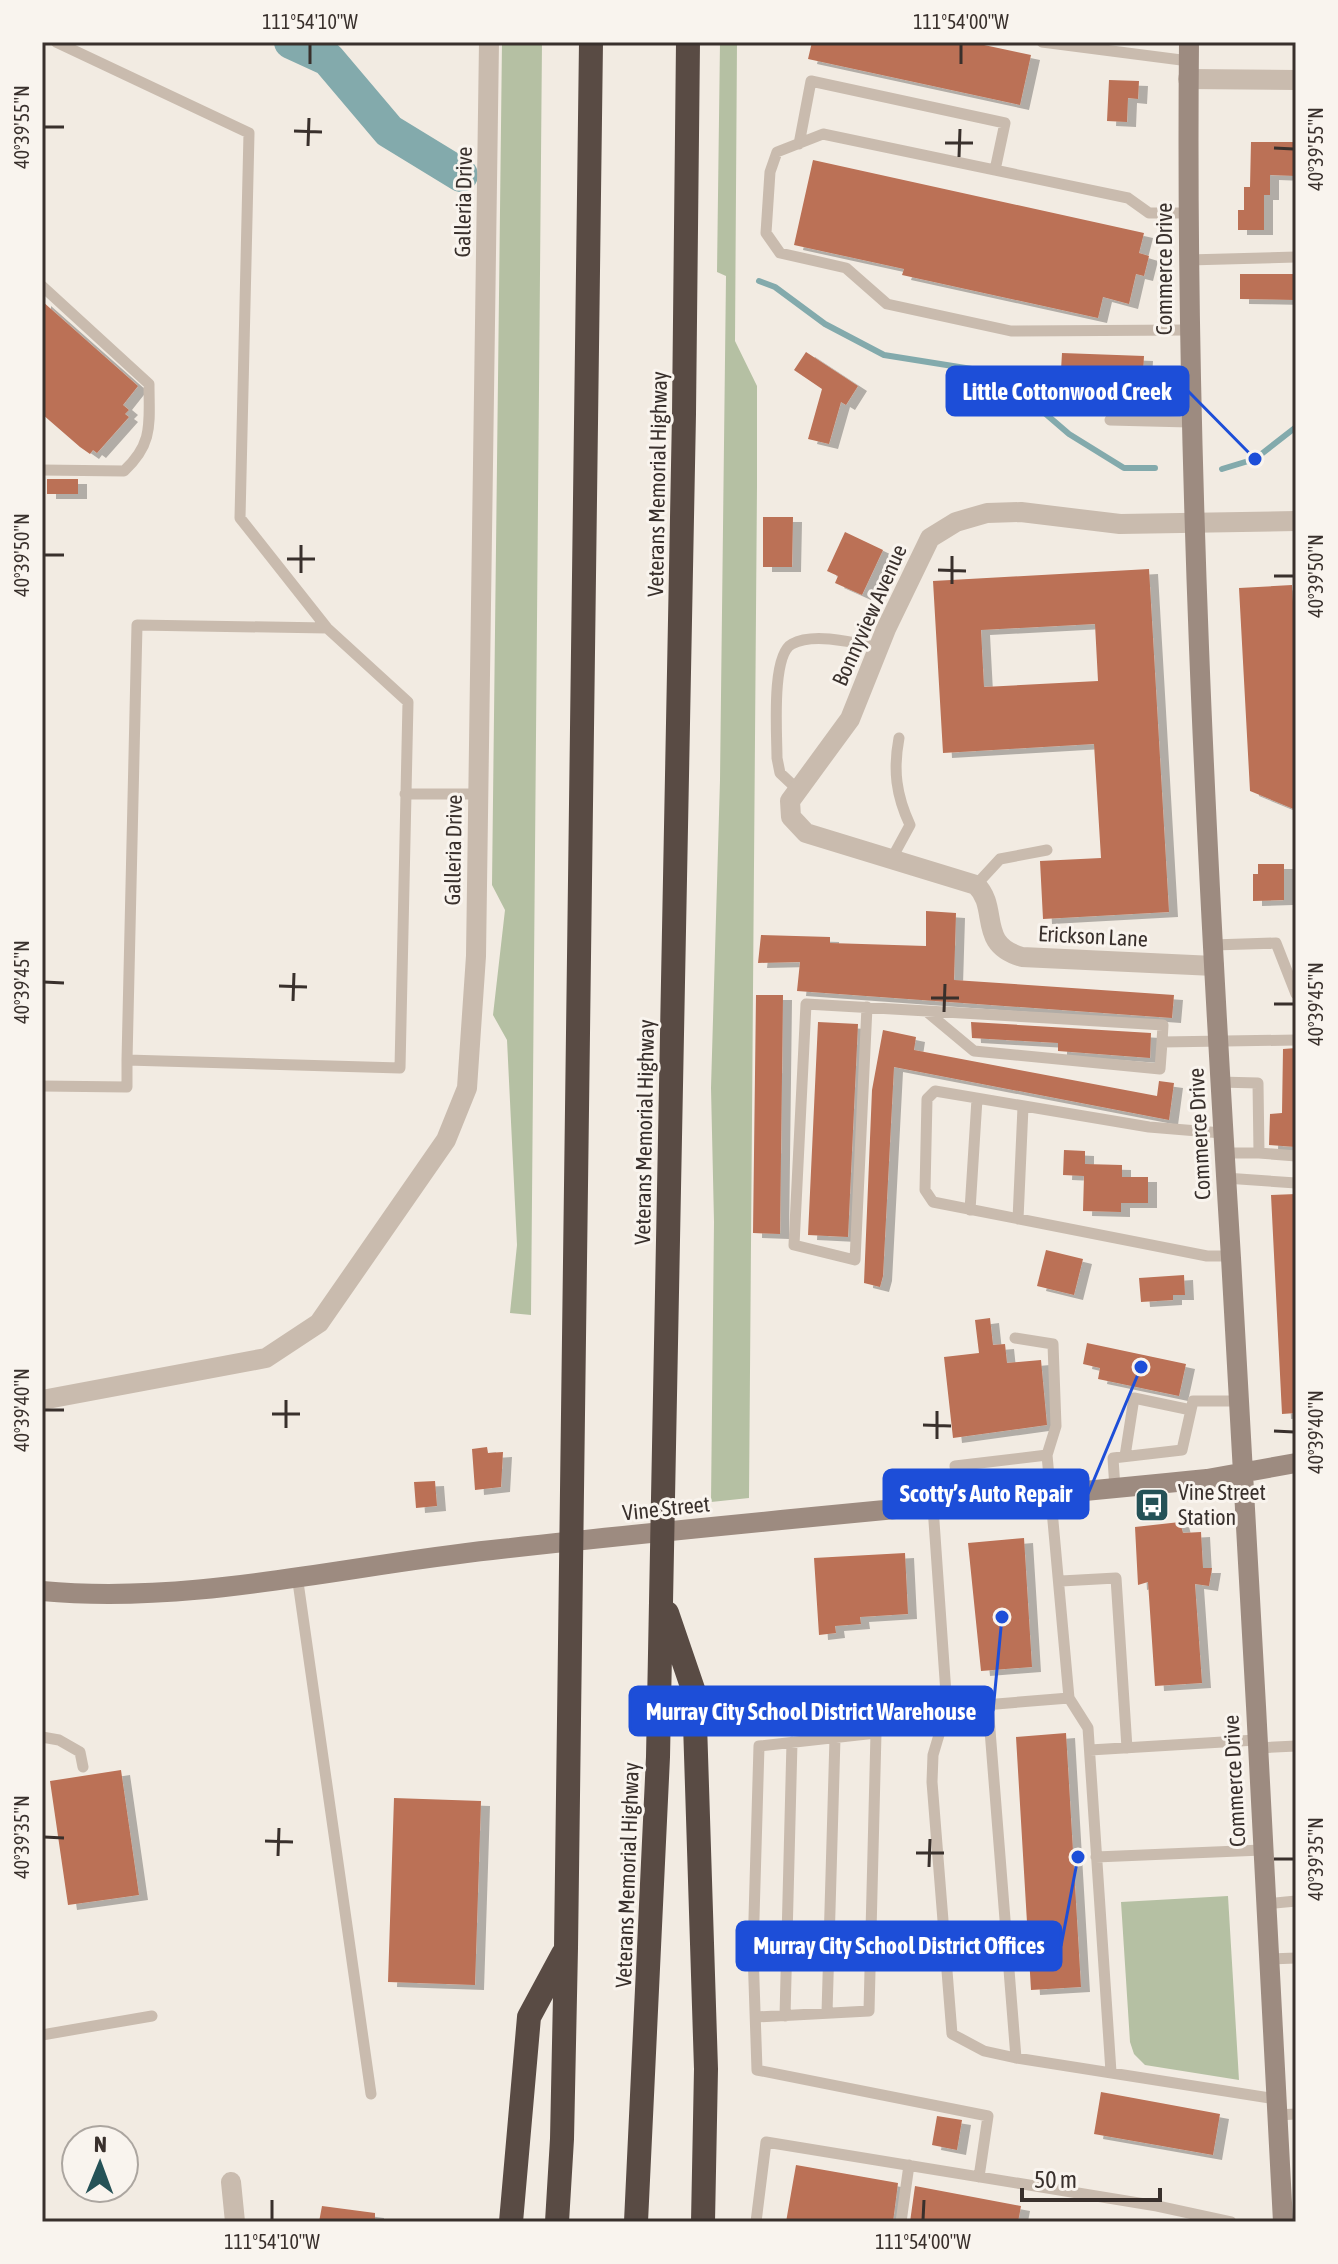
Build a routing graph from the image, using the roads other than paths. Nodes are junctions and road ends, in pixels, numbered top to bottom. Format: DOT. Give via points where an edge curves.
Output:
graph roads {
  1 [pos="56,42"];
  2 [pos="489,42"];
  3 [pos="591,42"];
  4 [pos="688,42"];
  5 [pos="1042,42"];
  6 [pos="1189,61"];
  7 [pos="1296,80"];
  8 [pos="799,144"];
  9 [pos="995,170"];
  10 [pos="1188,213"];
  11 [pos="1296,257"];
  12 [pos="1188,260"];
  13 [pos="42,286"];
  14 [pos="1188,330"];
  15 [pos="1110,420"];
  16 [pos="1189,422"];
  17 [pos="42,470"];
  18 [pos="1296,521"];
  19 [pos="1193,524"];
  20 [pos="327,628"];
  21 [pos="879,648"];
  22 [pos="899,738"];
  23 [pos="797,789"];
  24 [pos="405,794"];
  25 [pos="478,794"];
  26 [pos="1047,850"];
  27 [pos="891,860"];
  28 [pos="976,885"];
  29 [pos="1213,956"];
  30 [pos="1296,994"];
  31 [pos="867,1007"];
  32 [pos="925,1010"];
  33 [pos="1296,1040"];
  34 [pos="1218,1041"];
  35 [pos="1162,1042"];
  36 [pos="127,1060"];
  37 [pos="1219,1082"];
  38 [pos="42,1086"];
  39 [pos="977,1099"];
  40 [pos="1023,1107"];
  41 [pos="1223,1143"];
  42 [pos="1259,1153"];
  43 [pos="1296,1156"];
  44 [pos="1225,1178"];
  45 [pos="1296,1183"];
  46 [pos="970,1210"];
  47 [pos="1018,1219"];
  48 [pos="1231,1256"];
  49 [pos="1015,1338"];
  50 [pos="42,1400"];
  51 [pos="1239,1401"];
  52 [pos="1191,1410"];
  53 [pos="1047,1455"];
  54 [pos="1125,1456"];
  55 [pos="1296,1463"];
  56 [pos="1242,1474"];
  57 [pos="1115,1489"];
  58 [pos="1054,1495"];
  59 [pos="960,1504"];
  60 [pos="933,1507"];
  61 [pos="297,1575"];
  62 [pos="1061,1581"];
  63 [pos="42,1591"];
  64 [pos="661,1596"];
  65 [pos="1069,1698"];
  66 [pos="988,1705"];
  67 [pos="947,1708"];
  68 [pos="42,1737"];
  69 [pos="835,1738"];
  70 [pos="792,1742"];
  71 [pos="1256,1744"];
  72 [pos="1296,1746"];
  73 [pos="1127,1748"];
  74 [pos="1090,1750"];
  75 [pos="83,1767"];
  76 [pos="1262,1850"];
  77 [pos="1096,1857"];
  78 [pos="1296,1901"];
  79 [pos="1265,1904"];
  80 [pos="566,1948"];
  81 [pos="1296,1958"];
  82 [pos="1268,1959"];
  83 [pos="827,2013"];
  84 [pos="152,2016"];
  85 [pos="785,2016"];
  86 [pos="756,2017"];
  87 [pos="42,2035"];
  88 [pos="1016,2058"];
  89 [pos="1111,2072"];
  90 [pos="371,2094"];
  91 [pos="1283,2110"];
  92 [pos="909,2165"];
  93 [pos="979,2177"];
  94 [pos="231,2182"];
  95 [pos="235,2222"];
  96 [pos="511,2222"];
  97 [pos="557,2222"];
  98 [pos="636,2222"];
  99 [pos="703,2222"];
  100 [pos="756,2222"];
  101 [pos="901,2222"];
  102 [pos="1231,2222"];
  103 [pos="1283,2222"];
  1 -- 20 [label="lane" via="249,133 240,518"];
  2 -- 25 [label="street, Galleria Drive"];
  3 -- 80 [label="highway"];
  4 -- 64 [label="highway, Veterans Memorial Highway"];
  5 -- 6 [label="lane"];
  6 -- 7 [label="street"];
  6 -- 10 [label="street, Commerce Drive"];
  8 -- 9 [label="lane" via="823,134"];
  8 -- 9 [label="lane" via="811,81 1005,123"];
  8 -- 14 [label="lane" via="777,152 770,172 766,233 780,253 846,268 887,304 1011,331"];
  9 -- 10 [label="lane" via="1128,198 1149,213"];
  10 -- 12 [label="street, Commerce Drive"];
  11 -- 12 [label="lane"];
  12 -- 14 [label="street, Commerce Drive"];
  13 -- 17 [label="lane" via="149,384 149,433 141,455 124,471"];
  14 -- 16 [label="street, Commerce Drive"];
  15 -- 16 [label="lane"];
  16 -- 19 [label="street, Commerce Drive"];
  18 -- 19 [label="street, Bonnyview Avenue"];
  19 -- 21 [label="street, Bonnyview Avenue" via="1120,524 1021,512 987,513 956,522 930,538"];
  19 -- 29 [label="street, Commerce Drive"];
  20 -- 24 [label="lane" via="408,702"];
  20 -- 36 [label="lane" via="137,625"];
  21 -- 23 [label="street, Bonnyview Avenue" via="850,719"];
  21 -- 23 [label="lane" via="808,640 790,644 779,659 777,758 780,773"];
  22 -- 27 [label="lane" via="896,785 910,825"];
  23 -- 27 [label="street, Bonnyview Avenue" via="790,801 791,817 806,833"];
  24 -- 25 [label="lane"];
  24 -- 36 [label="lane" via="400,1068"];
  25 -- 50 [label="street, Galleria Drive" via="476,956 467,1088 446,1140 319,1323 266,1358"];
  26 -- 28 [label="lane" via="1000,859"];
  27 -- 28 [label="street"];
  28 -- 29 [label="street, Erickson Lane" via="992,933 1008,953"];
  29 -- 30 [label="lane" via="1276,943"];
  29 -- 34 [label="street, Commerce Drive"];
  31 -- 31 [label="lane" via="806,1004 794,1245 855,1260"];
  31 -- 32 [label="lane"];
  32 -- 35 [label="lane" via="1163,1025"];
  32 -- 35 [label="lane" via="974,1051 1160,1069"];
  33 -- 34 [label="lane"];
  34 -- 35 [label="lane"];
  34 -- 37 [label="street, Commerce Drive"];
  36 -- 38 [label="lane" via="127,1087"];
  37 -- 41 [label="street, Commerce Drive"];
  37 -- 42 [label="lane" via="1258,1083"];
  39 -- 40 [label="lane"];
  39 -- 46 [label="lane"];
  39 -- 46 [label="lane" via="935,1091 927,1099 925,1190 933,1202"];
  40 -- 41 [label="lane"];
  40 -- 47 [label="lane"];
  41 -- 42 [label="lane"];
  41 -- 44 [label="street, Commerce Drive"];
  42 -- 43 [label="lane"];
  44 -- 45 [label="lane"];
  44 -- 48 [label="street, Commerce Drive"];
  46 -- 47 [label="lane"];
  47 -- 48 [label="lane" via="1207,1256"];
  48 -- 51 [label="street, Commerce Drive"];
  49 -- 53 [label="lane" via="1053,1344 1056,1426"];
  51 -- 52 [label="lane" via="1193,1401"];
  51 -- 56 [label="street, Commerce Drive"];
  52 -- 54 [label="lane" via="1182,1450"];
  52 -- 54 [label="lane" via="1134,1398"];
  53 -- 58 [label="lane"];
  53 -- 59 [label="lane" via="955,1466"];
  54 -- 57 [label="lane" via="1113,1458"];
  55 -- 56 [label="street, Vine Street"];
  56 -- 57 [label="street, Vine Street"];
  56 -- 71 [label="street, Commerce Drive"];
  57 -- 58 [label="street, Vine Street"];
  58 -- 59 [label="street, Vine Street"];
  58 -- 62 [label="lane"];
  59 -- 60 [label="street, Vine Street"];
  60 -- 61 [label="street, Vine Street" via="495,1549"];
  60 -- 67 [label="lane"];
  61 -- 63 [label="street, Vine Street" via="206,1591"];
  61 -- 90 [label="lane"];
  62 -- 65 [label="lane"];
  62 -- 73 [label="lane" via="1116,1578"];
  64 -- 98 [label="highway, Veterans Memorial Highway"];
  64 -- 99 [label="highway" via="694,1692 706,2069"];
  65 -- 66 [label="lane"];
  65 -- 74 [label="lane" via="1088,1728"];
  66 -- 67 [label="lane"];
  66 -- 88 [label="lane"];
  67 -- 88 [label="lane" via="933,1755 932,1782 952,2034 984,2051"];
  68 -- 75 [label="lane" via="80,1752"];
  69 -- 70 [label="lane"];
  69 -- 83 [label="lane"];
  69 -- 83 [label="lane" via="876,1733 869,2011"];
  70 -- 85 [label="lane"];
  70 -- 86 [label="lane" via="759,1746"];
  71 -- 72 [label="lane"];
  71 -- 73 [label="lane"];
  71 -- 76 [label="street, Commerce Drive"];
  73 -- 74 [label="lane"];
  74 -- 77 [label="lane"];
  76 -- 77 [label="lane"];
  76 -- 79 [label="street, Commerce Drive"];
  77 -- 89 [label="lane"];
  78 -- 79 [label="lane"];
  79 -- 82 [label="street, Commerce Drive"];
  80 -- 96 [label="highway" via="529,2017"];
  80 -- 97 [label="highway"];
  81 -- 82 [label="lane"];
  82 -- 91 [label="street, Commerce Drive"];
  83 -- 85 [label="lane"];
  84 -- 87 [label="lane"];
  85 -- 86 [label="lane"];
  86 -- 93 [label="lane" via="757,2070 988,2116"];
  88 -- 89 [label="lane"];
  89 -- 91 [label="lane"];
  91 -- 103 [label="street, Commerce Drive"];
  92 -- 93 [label="lane"];
  92 -- 100 [label="lane" via="766,2142"];
  92 -- 101 [label="lane"];
  93 -- 102 [label="lane"];
  94 -- 95 [label="street"];
}
